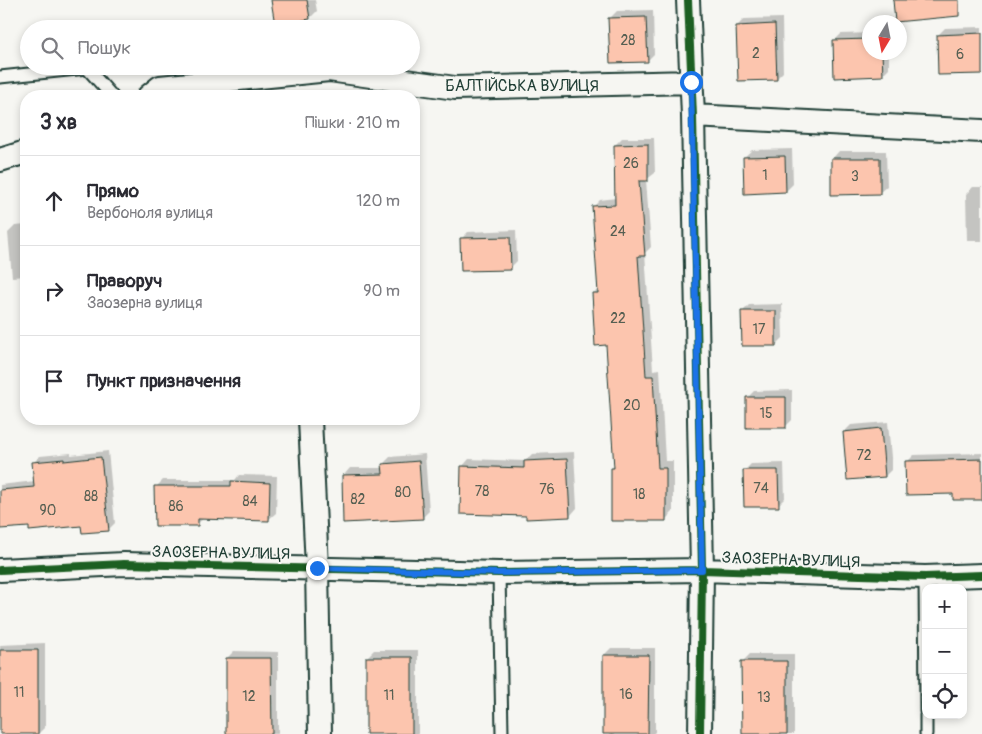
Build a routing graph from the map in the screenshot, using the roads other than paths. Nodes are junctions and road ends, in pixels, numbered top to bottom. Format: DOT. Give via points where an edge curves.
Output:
graph roads {
  1 [pos="688,0"];
  2 [pos="20,75"];
  3 [pos="93,75"];
  4 [pos="282,75"];
  5 [pos="364,75"];
  6 [pos="0,77"];
  7 [pos="691,82"];
  8 [pos="107,90"];
  9 [pos="157,90"];
  10 [pos="692,116"];
  11 [pos="982,132"];
  12 [pos="20,154"];
  13 [pos="0,160"];
  14 [pos="310,425"];
  15 [pos="317,568"];
  16 [pos="0,570"];
  17 [pos="702,570"];
  18 [pos="499,573"];
  19 [pos="982,575"];
  20 [pos="925,577"];
  21 [pos="926,674"];
  22 [pos="926,719"];
  23 [pos="320,734"];
  24 [pos="502,734"];
  25 [pos="700,734"];
  26 [pos="926,734"];
  1 -- 7 [label="street"];
  2 -- 6 [label="lane"];
  3 -- 8 [label="lane"];
  4 -- 9 [label="street, БАЛТІЙСЬКА ВУЛИЦЯ"];
  5 -- 7 [label="street, БАЛТІЙСЬКА ВУЛИЦЯ" via="455,88"];
  7 -- 10 [label="street"];
  10 -- 11 [label="street"];
  10 -- 17 [label="street"];
  12 -- 13 [label="street"];
  14 -- 15 [label="street"];
  15 -- 16 [label="street, ЗАОЗЕРНА ВУЛИЦЯ" via="124,564"];
  15 -- 18 [label="street, ЗАОЗЕРНА ВУЛИЦЯ"];
  15 -- 23 [label="street"];
  17 -- 18 [label="street, ЗАОЗЕРНА ВУЛИЦЯ"];
  17 -- 20 [label="street, ЗАОЗЕРНА ВУЛИЦЯ"];
  17 -- 25 [label="street"];
  18 -- 24 [label="lane"];
  19 -- 20 [label="street, ЗАОЗЕРНА ВУЛИЦЯ"];
  20 -- 21 [label="lane"];
  22 -- 26 [label="lane"];
}
